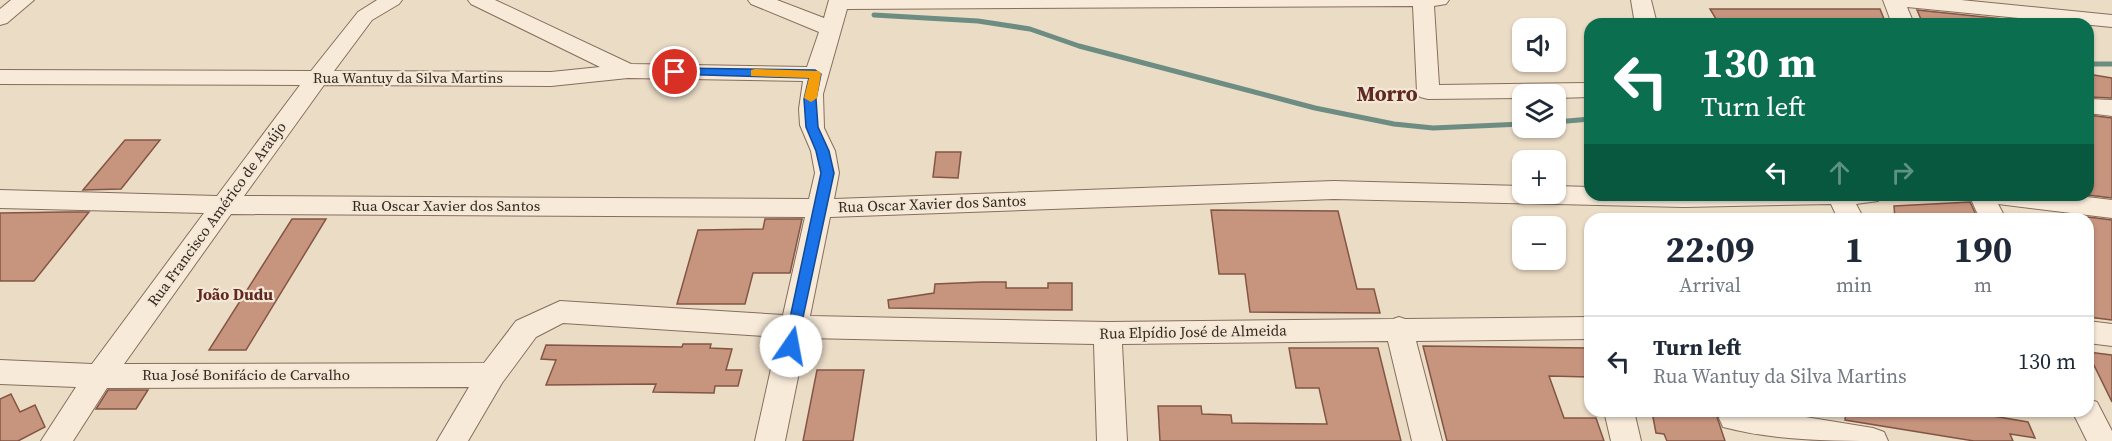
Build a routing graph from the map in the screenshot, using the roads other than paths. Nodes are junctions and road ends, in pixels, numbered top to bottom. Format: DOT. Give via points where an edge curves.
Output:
graph roads {
  1 [pos="24,0"];
  2 [pos="392,0"];
  3 [pos="478,0"];
  4 [pos="758,0"];
  5 [pos="1423,0"];
  6 [pos="1439,0"];
  7 [pos="1641,0"];
  8 [pos="1894,0"];
  9 [pos="839,2"];
  10 [pos="1645,18"];
  11 [pos="1900,18"];
  12 [pos="2081,18"];
  13 [pos="0,19"];
  14 [pos="2094,19"];
  15 [pos="2112,21"];
  16 [pos="831,29"];
  17 [pos="628,71"];
  18 [pos="815,74"];
  19 [pos="0,77"];
  20 [pos="318,78"];
  21 [pos="1584,90"];
  22 [pos="2094,106"];
  23 [pos="2112,108"];
  24 [pos="0,200"];
  25 [pos="1584,200"];
  26 [pos="1610,201"];
  27 [pos="1743,201"];
  28 [pos="2046,201"];
  29 [pos="1685,204"];
  30 [pos="224,205"];
  31 [pos="820,207"];
  32 [pos="2112,209"];
  33 [pos="795,327"];
  34 [pos="1399,328"];
  35 [pos="1584,328"];
  36 [pos="1108,333"];
  37 [pos="2094,333"];
  38 [pos="2112,336"];
  39 [pos="0,372"];
  40 [pos="492,375"];
  41 [pos="99,376"];
  42 [pos="1620,417"];
  43 [pos="2090,417"];
  44 [pos="1736,423"];
  45 [pos="779,434"];
  46 [pos="56,441"];
  47 [pos="452,441"];
  48 [pos="1112,441"];
  49 [pos="1427,441"];
  50 [pos="1626,441"];
  51 [pos="1873,441"];
  52 [pos="2102,441"];
  1 -- 13 [label="street"];
  2 -- 20 [label="street, Rua Francisco Américo de Araújo" via="359,22"];
  3 -- 17 [label="street"];
  4 -- 16 [label="street"];
  5 -- 6 [label="street"];
  5 -- 9 [label="street"];
  5 -- 21 [label="street" via="1428,92"];
  7 -- 10 [label="street"];
  8 -- 11 [label="street"];
  8 -- 12 [label="street"];
  9 -- 16 [label="street"];
  14 -- 15 [label="street"];
  16 -- 18 [label="street"];
  17 -- 18 [label="street, Rua Wantuy da Silva Martins"];
  17 -- 20 [label="street, Rua Wantuy da Silva Martins" via="551,79"];
  18 -- 31 [label="street" via="810,99 812,127 823,151 827,173"];
  19 -- 20 [label="street, Rua Wantuy da Silva Martins"];
  20 -- 30 [label="street, Rua Francisco Américo de Araújo"];
  22 -- 23 [label="street"];
  24 -- 30 [label="street, Rua Oscar Xavier dos Santos"];
  25 -- 31 [label="street, Rua Oscar Xavier dos Santos" via="1334,190"];
  26 -- 29 [label="street, Rua Oscar Xavier dos Santos"];
  27 -- 29 [label="street, Rua Oscar Xavier dos Santos"];
  28 -- 32 [label="street"];
  30 -- 31 [label="street, Rua Oscar Xavier dos Santos"];
  30 -- 41 [label="street, Rua Francisco Américo de Araújo"];
  31 -- 33 [label="street"];
  33 -- 36 [label="street, Rua Elpídio José de Almeida"];
  33 -- 40 [label="street, Rua Elpídio José de Almeida" via="560,312 526,329"];
  33 -- 45 [label="street"];
  34 -- 35 [label="street, Rua Elpídio José de Almeida"];
  34 -- 36 [label="street, Rua Elpídio José de Almeida"];
  34 -- 49 [label="street"];
  36 -- 48 [label="street"];
  37 -- 38 [label="street"];
  39 -- 41 [label="street, Rua José Bonifácio de Carvalho"];
  40 -- 41 [label="street, Rua José Bonifácio de Carvalho"];
  40 -- 47 [label="street, Rua Elpídio José de Almeida"];
  41 -- 46 [label="street, Rua Francisco Américo de Araújo"];
  42 -- 50 [label="street"];
  43 -- 52 [label="street"];
  44 -- 51 [label="street"];
}
